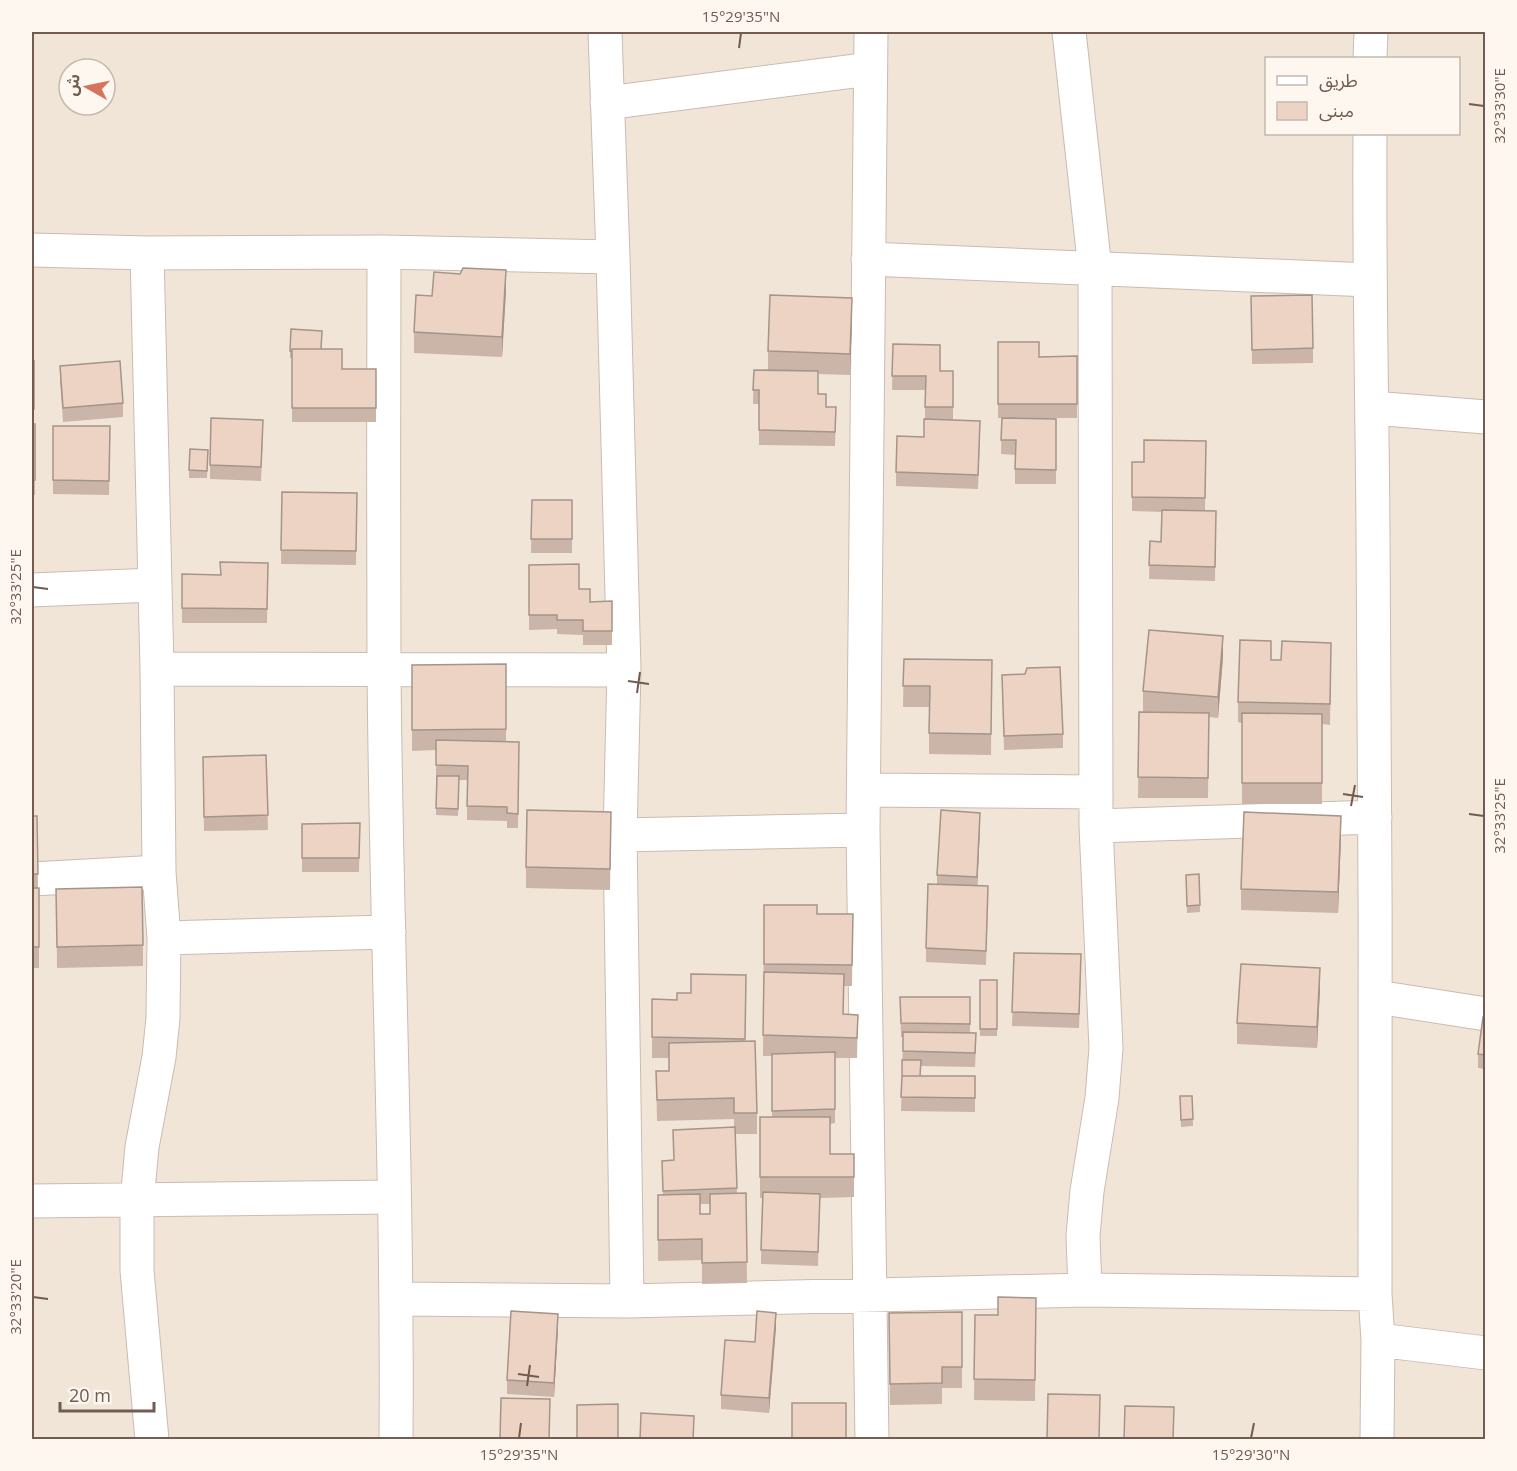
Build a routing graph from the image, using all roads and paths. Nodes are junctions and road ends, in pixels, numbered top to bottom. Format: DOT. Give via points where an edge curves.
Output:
graph roads {
  1 [pos="605,32"];
  2 [pos="871,32"];
  3 [pos="1069,32"];
  4 [pos="1371,32"];
  5 [pos="1370,57"];
  6 [pos="870,69"];
  7 [pos="607,103"];
  8 [pos="1370,135"];
  9 [pos="32,250"];
  10 [pos="384,252"];
  11 [pos="147,253"];
  12 [pos="613,257"];
  13 [pos="868,259"];
  14 [pos="1095,269"];
  15 [pos="1369,280"];
  16 [pos="1372,408"];
  17 [pos="1485,417"];
  18 [pos="154,585"];
  19 [pos="32,590"];
  20 [pos="157,669"];
  21 [pos="384,670"];
  22 [pos="624,670"];
  23 [pos="864,790"];
  24 [pos="1096,792"];
  25 [pos="1375,817"];
  26 [pos="1096,826"];
  27 [pos="863,830"];
  28 [pos="620,835"];
  29 [pos="159,872"];
  30 [pos="32,879"];
  31 [pos="389,932"];
  32 [pos="164,938"];
  33 [pos="1377,998"];
  34 [pos="1485,1014"];
  35 [pos="393,1197"];
  36 [pos="32,1201"];
  37 [pos="137,1201"];
  38 [pos="1085,1290"];
  39 [pos="1374,1294"];
  40 [pos="871,1295"];
  41 [pos="397,1299"];
  42 [pos="627,1301"];
  43 [pos="1378,1340"];
  44 [pos="1485,1353"];
  45 [pos="152,1440"];
  46 [pos="396,1440"];
  47 [pos="872,1440"];
  48 [pos="1377,1440"];
  1 -- 7 [label="street"];
  2 -- 6 [label="street"];
  3 -- 14 [label="street"];
  4 -- 5 [label="street"];
  6 -- 7 [label="street"];
  6 -- 13 [label="street"];
  7 -- 12 [label="street"];
  8 -- 15 [label="street"];
  9 -- 11 [label="street"];
  10 -- 11 [label="street"];
  10 -- 12 [label="street"];
  10 -- 21 [label="street"];
  11 -- 18 [label="street"];
  12 -- 22 [label="street"];
  13 -- 14 [label="street"];
  13 -- 23 [label="street"];
  14 -- 15 [label="street"];
  14 -- 24 [label="street"];
  15 -- 16 [label="street"];
  16 -- 17 [label="street"];
  16 -- 25 [label="street"];
  18 -- 19 [label="street"];
  18 -- 20 [label="street"];
  20 -- 21 [label="street"];
  20 -- 29 [label="street"];
  21 -- 22 [label="street"];
  21 -- 31 [label="street"];
  22 -- 28 [label="street"];
  23 -- 24 [label="street"];
  23 -- 27 [label="street"];
  24 -- 26 [label="street"];
  25 -- 26 [label="street"];
  25 -- 33 [label="street"];
  26 -- 38 [label="street" via="1106,1048 1084,1224"];
  27 -- 28 [label="street"];
  27 -- 40 [label="street"];
  28 -- 42 [label="street"];
  29 -- 30 [label="street"];
  29 -- 32 [label="street"];
  31 -- 32 [label="street"];
  31 -- 35 [label="street"];
  32 -- 37 [label="street" via="159,1057 142,1147"];
  33 -- 34 [label="street"];
  33 -- 39 [label="street"];
  35 -- 37 [label="street"];
  35 -- 41 [label="street"];
  36 -- 37 [label="street"];
  37 -- 45 [label="street" via="137,1270"];
  38 -- 39 [label="street"];
  38 -- 40 [label="street"];
  39 -- 43 [label="street"];
  40 -- 42 [label="street"];
  40 -- 47 [label="street"];
  41 -- 42 [label="street"];
  41 -- 46 [label="street"];
  43 -- 44 [label="street"];
  43 -- 48 [label="street"];
}
